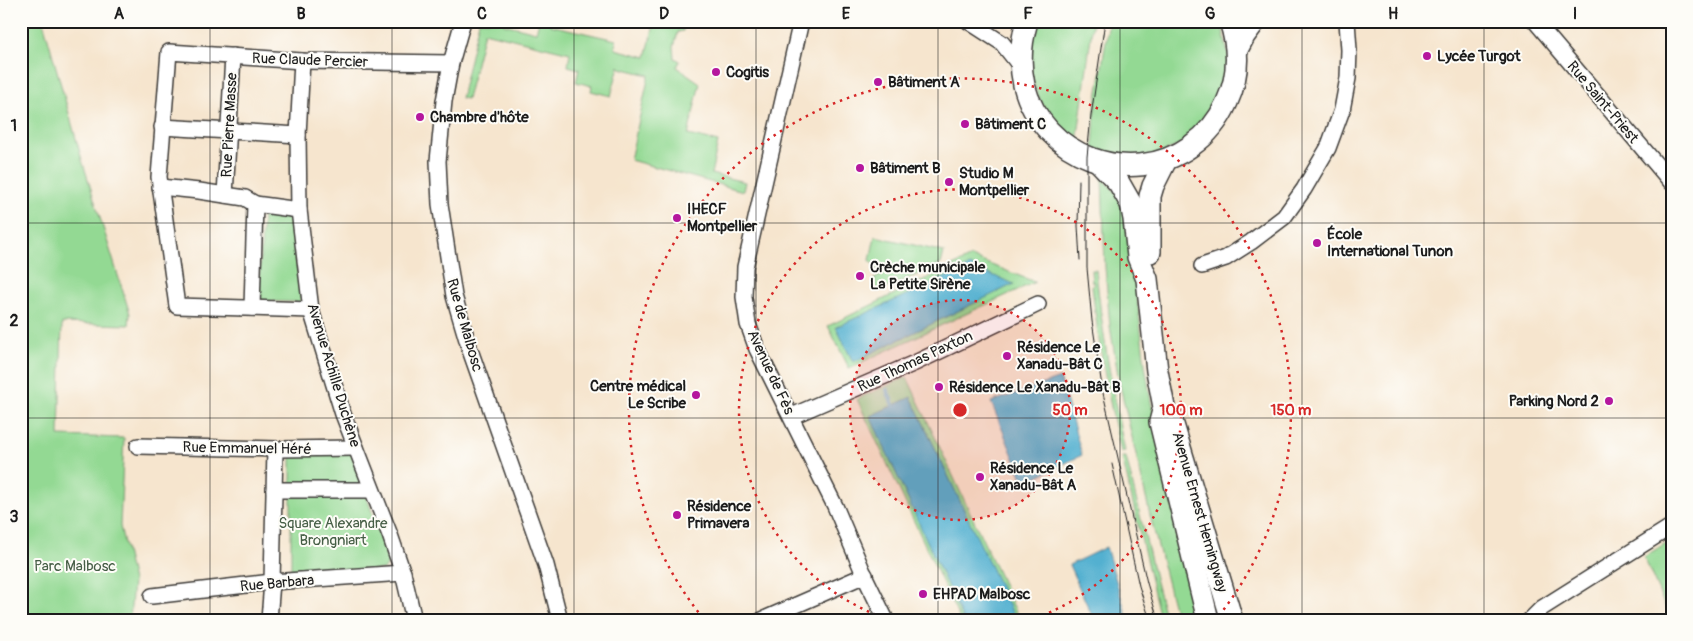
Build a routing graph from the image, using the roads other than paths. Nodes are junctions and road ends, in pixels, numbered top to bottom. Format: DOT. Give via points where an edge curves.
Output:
graph roads {
  1 [pos="463,21"];
  2 [pos="801,21"];
  3 [pos="968,21"];
  4 [pos="1027,21"];
  5 [pos="1230,21"];
  6 [pos="1258,21"];
  7 [pos="1347,21"];
  8 [pos="1535,21"];
  9 [pos="233,56"];
  10 [pos="1237,56"];
  11 [pos="302,62"];
  12 [pos="451,63"];
  13 [pos="1021,67"];
  14 [pos="162,127"];
  15 [pos="228,131"];
  16 [pos="298,135"];
  17 [pos="1166,160"];
  18 [pos="1099,162"];
  19 [pos="1672,183"];
  20 [pos="160,187"];
  21 [pos="225,195"];
  22 [pos="255,204"];
  23 [pos="299,210"];
  24 [pos="1202,266"];
  25 [pos="1146,279"];
  26 [pos="1038,304"];
  27 [pos="252,308"];
  28 [pos="311,310"];
  29 [pos="1164,407"];
  30 [pos="792,416"];
  31 [pos="138,446"];
  32 [pos="356,448"];
  33 [pos="275,449"];
  34 [pos="274,490"];
  35 [pos="372,490"];
  36 [pos="1672,526"];
  37 [pos="402,573"];
  38 [pos="865,575"];
  39 [pos="272,582"];
  40 [pos="152,596"];
  41 [pos="270,620"];
  42 [pos="414,620"];
  43 [pos="560,620"];
  44 [pos="762,620"];
  45 [pos="886,620"];
  46 [pos="1208,620"];
  47 [pos="1232,620"];
  48 [pos="1530,620"];
  1 -- 12 [label="street, Rue de Malbosc"];
  2 -- 30 [label="street, Avenue de Fès" via="745,267 744,297 748,324 757,349"];
  3 -- 13 [label="street" via="1002,43"];
  4 -- 13 [label="main road"];
  5 -- 10 [label="main road"];
  6 -- 10 [label="street"];
  7 -- 24 [label="street" via="1348,78 1342,110 1328,148 1304,189 1284,217 1251,242 1226,258"];
  8 -- 19 [label="street, Rue Saint-Priest"];
  9 -- 11 [label="street, Rue Claude Percier"];
  9 -- 14 [label="street, Rue Claude Percier" via="169,52"];
  9 -- 15 [label="street, Rue Pierre Masse"];
  10 -- 17 [label="main road" via="1236,75 1223,111 1199,140"];
  11 -- 12 [label="street, Rue Claude Percier"];
  11 -- 16 [label="street, Avenue Achille Duchène"];
  12 -- 43 [label="street, Rue de Malbosc" via="438,161 440,204 454,296 546,564"];
  13 -- 18 [label="main road" via="1024,85 1039,118 1064,145"];
  14 -- 15 [label="street"];
  14 -- 20 [label="street"];
  15 -- 16 [label="street"];
  15 -- 21 [label="street, Rue Pierre Masse"];
  16 -- 23 [label="street, Avenue Achille Duchène"];
  17 -- 18 [label="main road" via="1129,166"];
  17 -- 25 [label="main road, Avenue Ernest Hemingway" via="1150,196 1150,257"];
  18 -- 25 [label="main road, Avenue Ernest Hemingway" via="1119,183 1130,204 1138,257"];
  20 -- 21 [label="street"];
  20 -- 27 [label="street" via="177,306"];
  21 -- 22 [label="street" via="245,198"];
  22 -- 23 [label="street"];
  22 -- 27 [label="street"];
  23 -- 28 [label="street, Avenue Achille Duchène"];
  25 -- 29 [label="main road, Avenue Ernest Hemingway"];
  26 -- 30 [label="street, Rue Thomas Paxton" via="917,362"];
  27 -- 28 [label="street"];
  28 -- 32 [label="street, Avenue Achille Duchène"];
  29 -- 46 [label="main road, Avenue Ernest Hemingway" via="1160,422"];
  29 -- 47 [label="main road, Avenue Ernest Hemingway" via="1173,420"];
  30 -- 38 [label="street, Avenue de Fès"];
  31 -- 33 [label="street, Rue Emmanuel Héré"];
  32 -- 33 [label="street, Rue Emmanuel Héré"];
  32 -- 35 [label="street, Avenue Achille Duchène"];
  33 -- 34 [label="street"];
  34 -- 35 [label="street"];
  34 -- 39 [label="street"];
  35 -- 37 [label="street, Avenue Achille Duchène"];
  36 -- 48 [label="street" via="1542,608"];
  37 -- 39 [label="street, Rue Barbara"];
  37 -- 42 [label="street, Avenue Achille Duchène"];
  38 -- 44 [label="street"];
  38 -- 45 [label="street, Avenue de Fès"];
  39 -- 40 [label="street, Rue Barbara"];
  39 -- 41 [label="street"];
}
